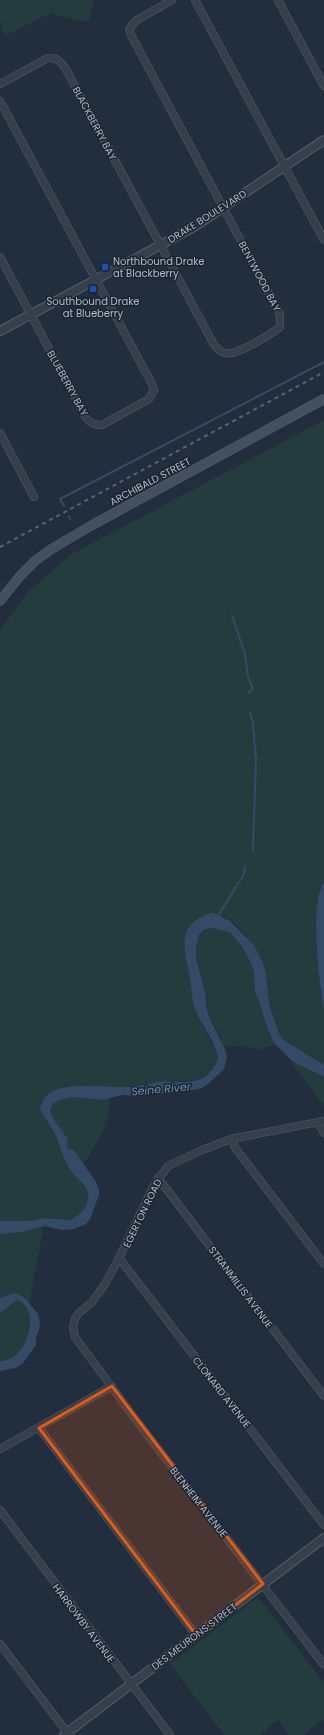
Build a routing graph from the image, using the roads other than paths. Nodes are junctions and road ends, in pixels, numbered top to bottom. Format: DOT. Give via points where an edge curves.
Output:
graph roads {
  1 [pos="172,0"];
  2 [pos="195,0"];
  3 [pos="278,0"];
  4 [pos="0,84"];
  5 [pos="324,86"];
  6 [pos="0,101"];
  7 [pos="324,140"];
  8 [pos="284,166"];
  9 [pos="223,207"];
  10 [pos="324,240"];
  11 [pos="161,245"];
  12 [pos="0,257"];
  13 [pos="95,280"];
  14 [pos="30,314"];
  15 [pos="0,331"];
  16 [pos="324,400"];
  17 [pos="0,433"];
  18 [pos="34,497"];
  19 [pos="0,601"];
  20 [pos="321,1122"];
  21 [pos="324,1133"];
  22 [pos="231,1139"];
  23 [pos="158,1178"];
  24 [pos="119,1258"];
  25 [pos="324,1264"];
  26 [pos="75,1337"];
  27 [pos="112,1386"];
  28 [pos="324,1396"];
  29 [pos="39,1428"];
  30 [pos="0,1449"];
  31 [pos="0,1510"];
  32 [pos="324,1525"];
  33 [pos="324,1538"];
  34 [pos="263,1584"];
  35 [pos="196,1635"];
  36 [pos="0,1644"];
  37 [pos="324,1665"];
  38 [pos="130,1684"];
  39 [pos="67,1734"];
  40 [pos="170,1735"];
  1 -- 9 [label="street" via="135,21 130,29 131,35"];
  2 -- 8 [label="street"];
  3 -- 5 [label="street"];
  4 -- 11 [label="street, BLACKBERRY BAY" via="48,58 58,59"];
  6 -- 13 [label="street"];
  7 -- 8 [label="street, DRAKE BOULEVARD"];
  8 -- 9 [label="street, DRAKE BOULEVARD"];
  8 -- 10 [label="street"];
  9 -- 11 [label="street, DRAKE BOULEVARD"];
  9 -- 11 [label="street, BENTWOOD BAY" via="280,314 280,327 274,332 231,354 217,349"];
  11 -- 13 [label="street, DRAKE BOULEVARD"];
  12 -- 14 [label="street"];
  13 -- 14 [label="street, DRAKE BOULEVARD"];
  13 -- 14 [label="street, BLUEBERRY BAY" via="154,390 149,399 102,425 95,425 86,418"];
  14 -- 15 [label="street, DRAKE BOULEVARD"];
  16 -- 19 [label="main road, ARCHIBALD STREET" via="100,520 53,548 20,576"];
  17 -- 18 [label="street"];
  20 -- 21 [label="street"];
  20 -- 22 [label="street, EGERTON ROAD"];
  22 -- 23 [label="street, EGERTON ROAD" via="168,1166"];
  22 -- 25 [label="street"];
  23 -- 24 [label="street, EGERTON ROAD"];
  23 -- 28 [label="street, STRANMILLIS AVENUE"];
  24 -- 26 [label="street, EGERTON ROAD" via="92,1302 75,1319"];
  24 -- 32 [label="street, CLONARD AVENUE"];
  26 -- 27 [label="street, BLENHEIM AVENUE"];
  27 -- 29 [label="street"];
  27 -- 34 [label="street, BLENHEIM AVENUE"];
  29 -- 30 [label="street"];
  29 -- 35 [label="street"];
  31 -- 38 [label="street, HARROWBY AVENUE"];
  33 -- 34 [label="street, DES MEURONS STREET"];
  34 -- 35 [label="street, DES MEURONS STREET"];
  34 -- 37 [label="street, BLENHEIM AVENUE"];
  35 -- 38 [label="street, DES MEURONS STREET"];
  36 -- 39 [label="street"];
  38 -- 39 [label="street, DES MEURONS STREET"];
  38 -- 40 [label="street, HARROWBY AVENUE"];
}
